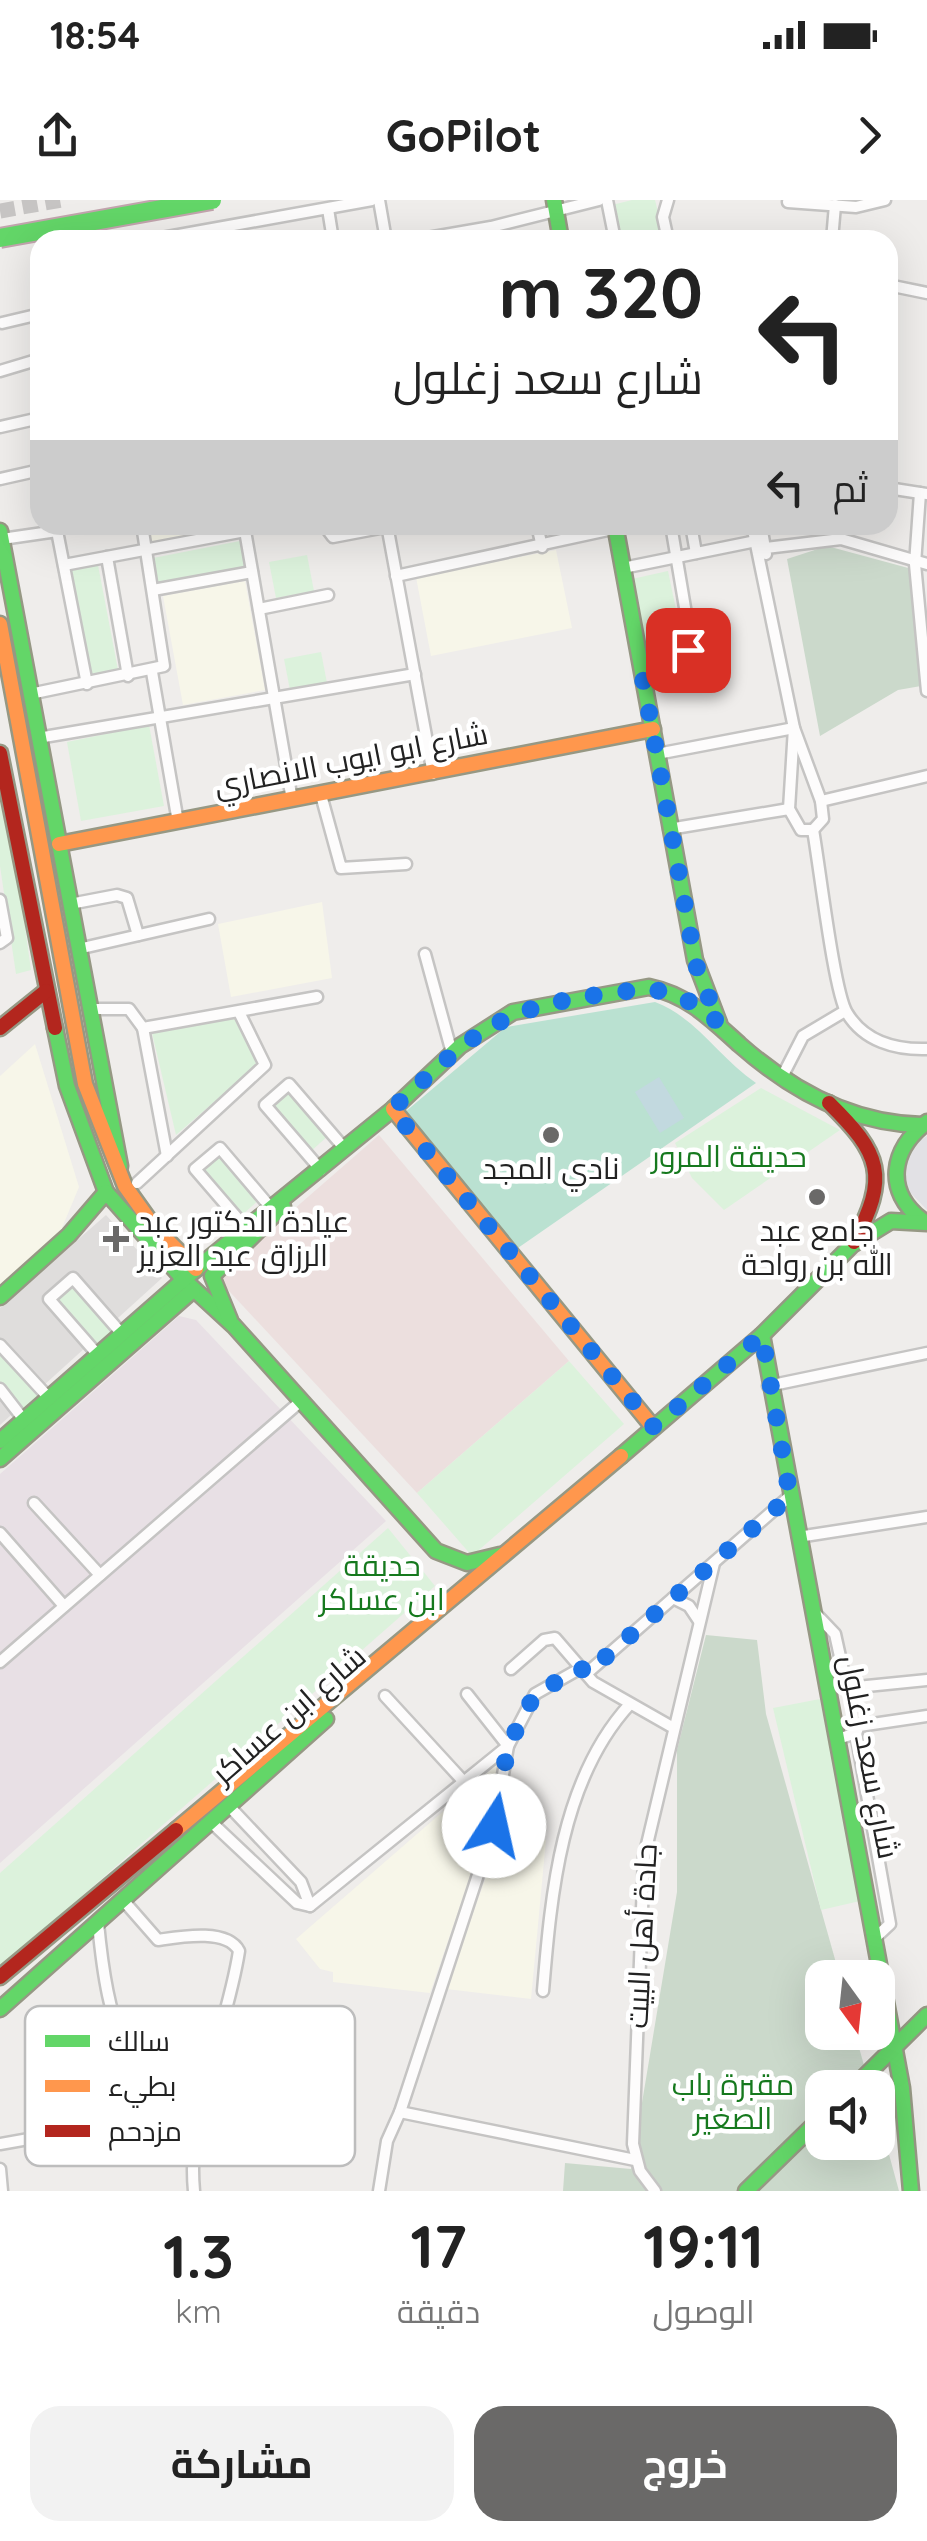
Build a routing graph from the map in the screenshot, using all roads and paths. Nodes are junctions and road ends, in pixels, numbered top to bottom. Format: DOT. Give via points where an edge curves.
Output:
graph roads {
  1 [pos="212,200"];
  2 [pos="375,200"];
  3 [pos="599,200"];
  4 [pos="606,200"];
  5 [pos="668,200"];
  6 [pos="884,200"];
  7 [pos="788,202"];
  8 [pos="554,205"];
  9 [pos="835,205"];
  10 [pos="328,208"];
  11 [pos="92,218"];
  12 [pos="45,230"];
  13 [pos="94,230"];
  14 [pos="229,230"];
  15 [pos="332,230"];
  16 [pos="383,230"];
  17 [pos="501,230"];
  18 [pos="559,230"];
  19 [pos="613,230"];
  20 [pos="666,230"];
  21 [pos="833,230"];
  22 [pos="30,233"];
  23 [pos="0,238"];
  24 [pos="898,286"];
  25 [pos="927,293"];
  26 [pos="30,316"];
  27 [pos="2,323"];
  28 [pos="30,362"];
  29 [pos="0,371"];
  30 [pos="30,420"];
  31 [pos="0,428"];
  32 [pos="30,472"];
  33 [pos="0,479"];
  34 [pos="898,490"];
  35 [pos="924,494"];
  36 [pos="30,532"];
  37 [pos="1,535"];
  38 [pos="56,535"];
  39 [pos="144,535"];
  40 [pos="211,535"];
  41 [pos="245,535"];
  42 [pos="391,535"];
  43 [pos="539,535"];
  44 [pos="587,535"];
  45 [pos="621,535"];
  46 [pos="673,535"];
  47 [pos="693,535"];
  48 [pos="756,535"];
  49 [pos="761,535"];
  50 [pos="822,535"];
  51 [pos="822,540"];
  52 [pos="542,547"];
  53 [pos="146,549"];
  54 [pos="761,550"];
  55 [pos="696,553"];
  56 [pos="107,556"];
  57 [pos="676,557"];
  58 [pos="64,564"];
  59 [pos="921,564"];
  60 [pos="623,568"];
  61 [pos="252,572"];
  62 [pos="396,576"];
  63 [pos="153,590"];
  64 [pos="328,595"];
  65 [pos="259,609"];
  66 [pos="0,624"];
  67 [pos="152,672"];
  68 [pos="414,674"];
  69 [pos="642,674"];
  70 [pos="128,676"];
  71 [pos="86,684"];
  72 [pos="927,691"];
  73 [pos="30,694"];
  74 [pos="274,698"];
  75 [pos="160,717"];
  76 [pos="794,728"];
  77 [pos="652,729"];
  78 [pos="38,738"];
  79 [pos="0,754"];
  80 [pos="657,754"];
  81 [pos="434,774"];
  82 [pos="927,776"];
  83 [pos="321,795"];
  84 [pos="292,800"];
  85 [pos="822,801"];
  86 [pos="789,809"];
  87 [pos="178,822"];
  88 [pos="669,828"];
  89 [pos="814,830"];
  90 [pos="59,844"];
  91 [pos="406,864"];
  92 [pos="0,900"];
  93 [pos="70,904"];
  94 [pos="209,919"];
  95 [pos="138,935"];
  96 [pos="0,943"];
  97 [pos="78,949"];
  98 [pos="425,954"];
  99 [pos="46,991"];
  100 [pos="317,997"];
  101 [pos="90,1009"];
  102 [pos="844,1010"];
  103 [pos="239,1012"];
  104 [pos="719,1023"];
  105 [pos="0,1028"];
  106 [pos="143,1028"];
  107 [pos="927,1049"];
  108 [pos="452,1053"];
  109 [pos="783,1075"];
  110 [pos="829,1103"];
  111 [pos="392,1109"];
  112 [pos="924,1124"];
  113 [pos="345,1149"];
  114 [pos="167,1156"];
  115 [pos="321,1170"];
  116 [pos="123,1189"];
  117 [pos="294,1194"];
  118 [pos="271,1208"];
  119 [pos="926,1222"];
  120 [pos="245,1227"];
  121 [pos="852,1246"];
  122 [pos="191,1279"];
  123 [pos="0,1297"];
  124 [pos="234,1326"];
  125 [pos="122,1334"];
  126 [pos="762,1335"];
  127 [pos="0,1345"];
  128 [pos="927,1353"];
  129 [pos="98,1355"];
  130 [pos="768,1386"];
  131 [pos="0,1389"];
  132 [pos="49,1398"];
  133 [pos="301,1400"];
  134 [pos="24,1420"];
  135 [pos="654,1427"];
  136 [pos="0,1441"];
  137 [pos="0,1459"];
  138 [pos="790,1496"];
  139 [pos="34,1503"];
  140 [pos="927,1517"];
  141 [pos="0,1533"];
  142 [pos="798,1537"];
  143 [pos="514,1548"];
  144 [pos="714,1563"];
  145 [pos="100,1574"];
  146 [pos="673,1598"];
  147 [pos="64,1606"];
  148 [pos="812,1610"];
  149 [pos="698,1621"];
  150 [pos="0,1662"];
  151 [pos="511,1669"];
  152 [pos="583,1671"];
  153 [pos="927,1680"];
  154 [pos="467,1694"];
  155 [pos="384,1696"];
  156 [pos="630,1704"];
  157 [pos="927,1716"];
  158 [pos="672,1728"];
  159 [pos="847,1736"];
  160 [pos="508,1746"];
  161 [pos="464,1782"];
  162 [pos="228,1805"];
  163 [pos="210,1821"];
  164 [pos="123,1900"];
  165 [pos="304,1904"];
  166 [pos="98,1923"];
  167 [pos="879,1960"];
  168 [pos="0,1977"];
  169 [pos="543,1992"];
  170 [pos="113,2006"];
  171 [pos="230,2006"];
  172 [pos="0,2009"];
  173 [pos="927,2015"];
  174 [pos="895,2047"];
  175 [pos="892,2050"];
  176 [pos="894,2050"];
  177 [pos="872,2070"];
  178 [pos="400,2112"];
  179 [pos="805,2134"];
  180 [pos="25,2140"];
  181 [pos="0,2144"];
  182 [pos="635,2160"];
  183 [pos="195,2166"];
  184 [pos="0,2169"];
  185 [pos="2,2191"];
  186 [pos="194,2191"];
  187 [pos="379,2191"];
  188 [pos="655,2191"];
  189 [pos="746,2191"];
  190 [pos="911,2191"];
  1 -- 12 [label="main road, bridge"];
  2 -- 10 [label="street"];
  2 -- 16 [label="street"];
  3 -- 8 [label="street"];
  4 -- 19 [label="street"];
  5 -- 20 [label="street"];
  6 -- 9 [label="street"];
  7 -- 9 [label="street"];
  8 -- 17 [label="street"];
  8 -- 18 [label="main road"];
  9 -- 21 [label="street"];
  10 -- 14 [label="street"];
  10 -- 15 [label="street"];
  11 -- 13 [label="street"];
  22 -- 23 [label="main road, bridge"];
  24 -- 25 [label="street"];
  26 -- 27 [label="street"];
  28 -- 29 [label="street"];
  30 -- 31 [label="street"];
  32 -- 33 [label="street"];
  34 -- 35 [label="street"];
  35 -- 59 [label="street"];
  36 -- 37 [label="street"];
  37 -- 73 [label="main road"];
  38 -- 58 [label="street"];
  39 -- 53 [label="street"];
  40 -- 53 [label="street"];
  41 -- 61 [label="street"];
  42 -- 62 [label="street"];
  43 -- 52 [label="street"];
  44 -- 52 [label="street"];
  45 -- 60 [label="main road"];
  46 -- 57 [label="street"];
  47 -- 55 [label="street"];
  48 -- 54 [label="street"];
  49 -- 54 [label="street"];
  50 -- 51 [label="street"];
  51 -- 54 [label="street"];
  51 -- 59 [label="street" via="868,545"];
  52 -- 62 [label="street"];
  53 -- 56 [label="street"];
  53 -- 63 [label="street"];
  54 -- 55 [label="street"];
  54 -- 76 [label="street"];
  55 -- 57 [label="street"];
  56 -- 58 [label="street"];
  56 -- 70 [label="street"];
  57 -- 60 [label="street"];
  57 -- 69 [label="street" via="690,647"];
  58 -- 71 [label="street"];
  59 -- 72 [label="street"];
  60 -- 69 [label="main road"];
  61 -- 63 [label="street"];
  61 -- 65 [label="street"];
  62 -- 68 [label="street"];
  63 -- 67 [label="street" via="166,658"];
  64 -- 65 [label="street"];
  65 -- 74 [label="street"];
  66 -- 116 [label="main road" via="84,1084"];
  67 -- 70 [label="street"];
  67 -- 75 [label="street"];
  68 -- 74 [label="street"];
  68 -- 81 [label="street"];
  69 -- 77 [label="main road"];
  70 -- 71 [label="street"];
  71 -- 73 [label="street"];
  73 -- 78 [label="main road"];
  74 -- 75 [label="street"];
  74 -- 84 [label="street"];
  75 -- 78 [label="street"];
  75 -- 87 [label="street"];
  76 -- 80 [label="street"];
  76 -- 85 [label="street"];
  76 -- 86 [label="street"];
  77 -- 80 [label="main road"];
  77 -- 81 [label="main road, شارع ابو ايوب الانصاري"];
  78 -- 90 [label="main road"];
  79 -- 99 [label="main road"];
  80 -- 88 [label="main road"];
  81 -- 83 [label="main road, شارع ابو ايوب الانصاري"];
  82 -- 85 [label="street"];
  83 -- 84 [label="main road, شارع ابو ايوب الانصاري"];
  83 -- 91 [label="street" via="342,868"];
  84 -- 87 [label="main road, شارع ابو ايوب الانصاري"];
  85 -- 89 [label="street" via="823,819"];
  86 -- 88 [label="street"];
  86 -- 89 [label="street" via="801,830"];
  87 -- 90 [label="main road, شارع ابو ايوب الانصاري"];
  88 -- 104 [label="main road" via="696,965"];
  89 -- 102 [label="street"];
  90 -- 93 [label="main road"];
  92 -- 96 [label="street" via="7,938"];
  93 -- 95 [label="street" via="127,898"];
  93 -- 97 [label="main road"];
  94 -- 95 [label="street"];
  95 -- 97 [label="street"];
  97 -- 101 [label="main road"];
  98 -- 108 [label="street"];
  99 -- 105 [label="main road"];
  99 -- 116 [label="main road" via="67,1086"];
  100 -- 103 [label="street"];
  101 -- 106 [label="street" via="129,1009"];
  101 -- 116 [label="main road"];
  102 -- 107 [label="street" via="869,1038"];
  102 -- 109 [label="street" via="804,1036"];
  103 -- 106 [label="street"];
  103 -- 114 [label="street" via="265,1065"];
  104 -- 108 [label="main road" via="683,995 649,988 513,1012"];
  104 -- 109 [label="main road"];
  106 -- 114 [label="street"];
  108 -- 111 [label="main road"];
  109 -- 110 [label="main road"];
  110 -- 112 [label="main road" via="886,1124"];
  110 -- 121 [label="main road" via="866,1138 879,1169 875,1206"];
  111 -- 113 [label="main road"];
  111 -- 135 [label="main road"];
  112 -- 119 [label="main road" via="905,1138 894,1172 900,1201"];
  113 -- 115 [label="main road"];
  113 -- 115 [label="street" via="289,1084 264,1105"];
  114 -- 116 [label="street"];
  115 -- 117 [label="main road"];
  116 -- 122 [label="main road"];
  116 -- 123 [label="main road"];
  117 -- 118 [label="main road"];
  117 -- 124 [label="main road" via="212,1276"];
  118 -- 120 [label="main road"];
  118 -- 120 [label="street" via="220,1148 195,1169"];
  119 -- 121 [label="main road" via="891,1221"];
  120 -- 122 [label="main road"];
  121 -- 126 [label="main road"];
  122 -- 124 [label="main road"];
  122 -- 125 [label="main road"];
  122 -- 137 [label="main road"];
  124 -- 133 [label="main road"];
  125 -- 129 [label="main road"];
  125 -- 129 [label="street" via="73,1278 49,1299"];
  126 -- 130 [label="main road, شارع سعد زغلول"];
  126 -- 135 [label="main road"];
  127 -- 132 [label="street"];
  128 -- 130 [label="street"];
  129 -- 132 [label="main road"];
  130 -- 138 [label="main road, شارع سعد زغلول"];
  131 -- 134 [label="street"];
  132 -- 134 [label="main road"];
  133 -- 143 [label="main road" via="436,1551 474,1564"];
  133 -- 145 [label="street"];
  134 -- 136 [label="main road"];
  135 -- 143 [label="main road"];
  138 -- 142 [label="main road, شارع سعد زغلول"];
  138 -- 144 [label="street"];
  139 -- 145 [label="street"];
  140 -- 142 [label="street"];
  141 -- 147 [label="street"];
  142 -- 148 [label="main road, شارع سعد زغلول"];
  143 -- 162 [label="main road, شارع ابن عساكر" via="502,1566"];
  143 -- 168 [label="main road, شارع ابن عساكر"];
  144 -- 146 [label="street"];
  144 -- 149 [label="street, جادة أهل البيت"];
  145 -- 147 [label="street"];
  146 -- 149 [label="street"];
  146 -- 152 [label="street"];
  147 -- 150 [label="street"];
  148 -- 153 [label="street" via="835,1634 847,1688"];
  148 -- 159 [label="main road, شارع سعد زغلول"];
  149 -- 158 [label="street, جادة أهل البيت"];
  151 -- 152 [label="street" via="550,1637"];
  152 -- 156 [label="street"];
  152 -- 160 [label="street" via="535,1694"];
  154 -- 160 [label="street"];
  155 -- 161 [label="street"];
  156 -- 158 [label="street"];
  156 -- 169 [label="street" via="597,1747 580,1792 552,1889"];
  157 -- 159 [label="street" via="859,1726"];
  158 -- 182 [label="street, جادة أهل البيت" via="642,1879"];
  159 -- 167 [label="main road, شارع سعد زغلول"];
  160 -- 161 [label="street"];
  160 -- 178 [label="street" via="494,1826"];
  161 -- 165 [label="street"];
  162 -- 163 [label="main road, شارع ابن عساكر"];
  162 -- 165 [label="street" via="301,1882"];
  163 -- 164 [label="main road, شارع ابن عساكر"];
  163 -- 165 [label="street"];
  164 -- 166 [label="main road, شارع ابن عساكر"];
  164 -- 171 [label="street" via="158,1940 225,1940 238,1951"];
  166 -- 170 [label="street"];
  166 -- 172 [label="main road, شارع ابن عساكر"];
  173 -- 174 [label="main road"];
  175 -- 177 [label="main road"];
  176 -- 190 [label="main road, شارع سعد زغلول"];
  178 -- 182 [label="street"];
  178 -- 187 [label="street" via="387,2141"];
  179 -- 189 [label="main road"];
  180 -- 181 [label="street"];
  182 -- 188 [label="street"];
  183 -- 186 [label="street"];
  184 -- 185 [label="street"];
}
